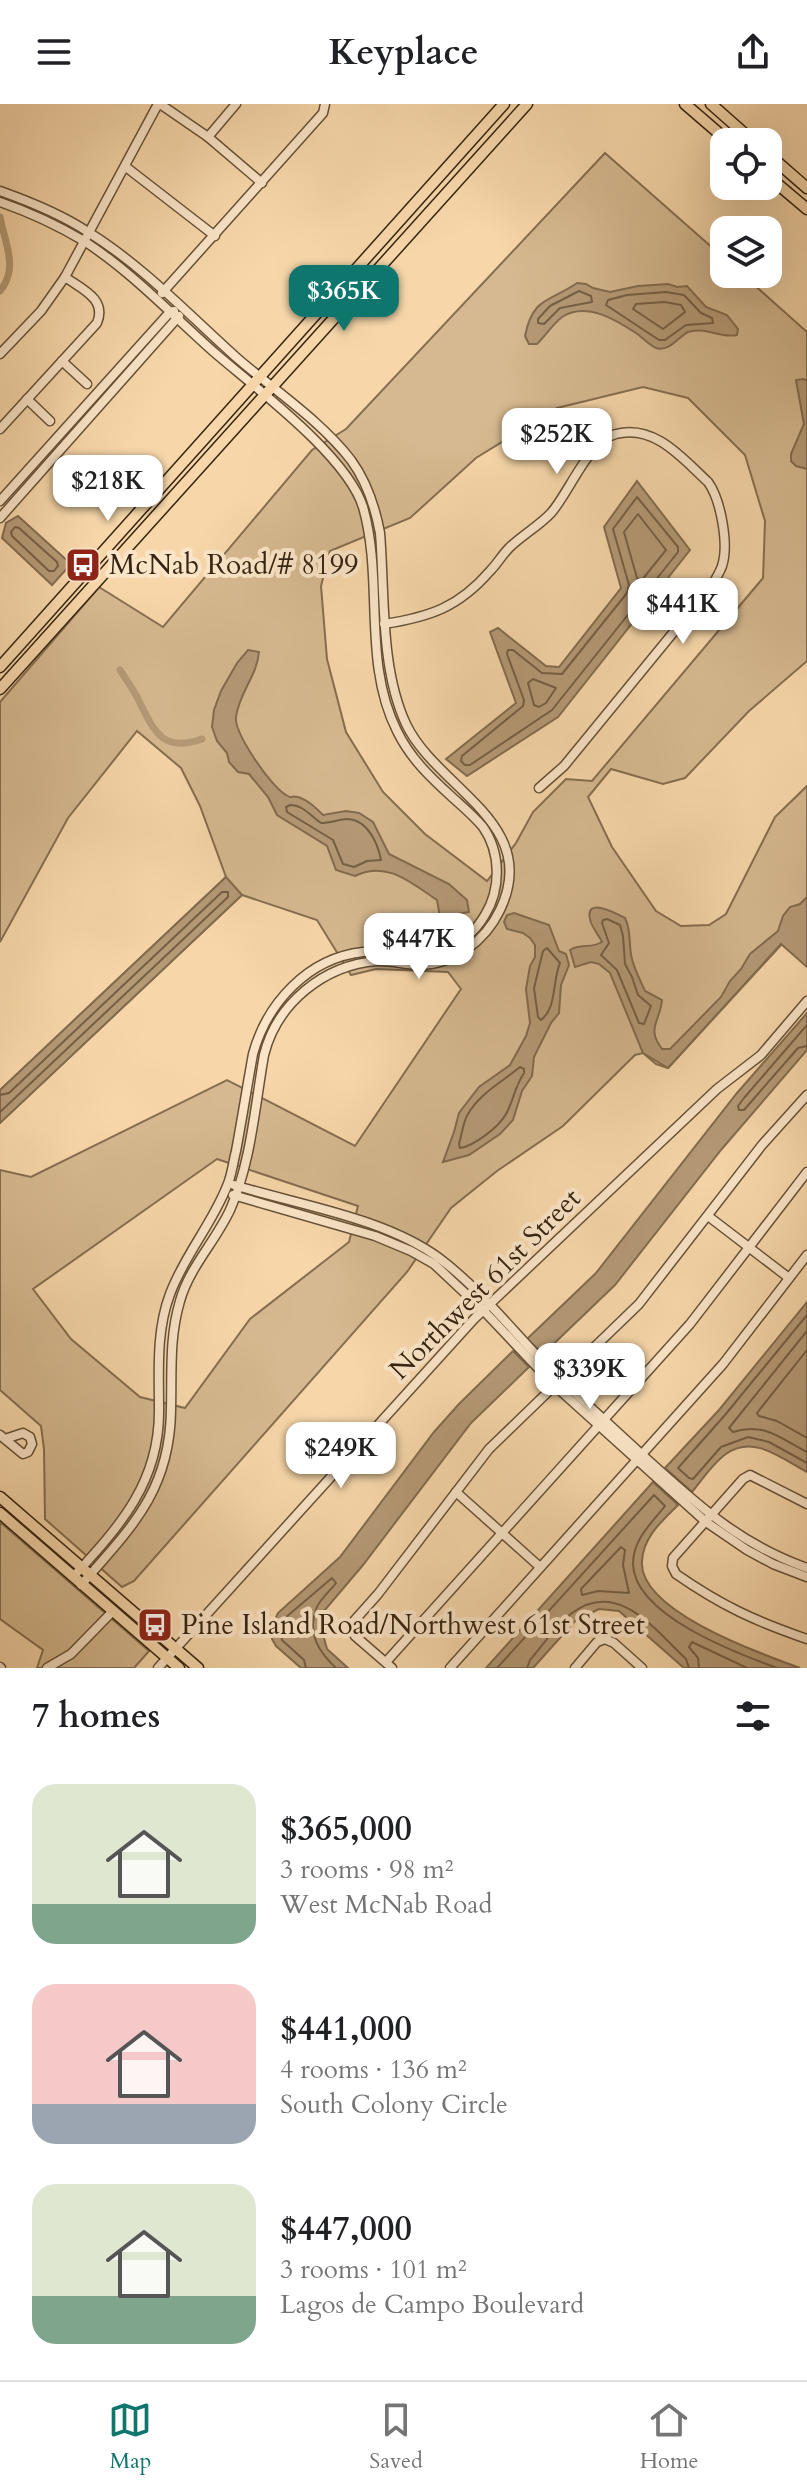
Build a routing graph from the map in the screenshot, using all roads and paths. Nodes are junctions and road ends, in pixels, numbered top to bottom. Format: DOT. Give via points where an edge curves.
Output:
graph roads {
  1 [pos="159,104"];
  2 [pos="236,104"];
  3 [pos="504,104"];
  4 [pos="527,104"];
  5 [pos="685,104"];
  6 [pos="711,104"];
  7 [pos="326,105"];
  8 [pos="713,128"];
  9 [pos="738,128"];
  10 [pos="208,137"];
  11 [pos="782,166"];
  12 [pos="126,167"];
  13 [pos="262,183"];
  14 [pos="782,188"];
  15 [pos="807,188"];
  16 [pos="0,191"];
  17 [pos="0,202"];
  18 [pos="806,208"];
  19 [pos="90,232"];
  20 [pos="215,236"];
  21 [pos="85,242"];
  22 [pos="366,259"];
  23 [pos="65,277"];
  24 [pos="163,291"];
  25 [pos="352,298"];
  26 [pos="156,299"];
  27 [pos="182,308"];
  28 [pos="170,312"];
  29 [pos="178,318"];
  30 [pos="0,354"];
  31 [pos="62,361"];
  32 [pos="257,382"];
  33 [pos="87,384"];
  34 [pos="268,391"];
  35 [pos="27,399"];
  36 [pos="50,421"];
  37 [pos="0,429"];
  38 [pos="0,501"];
  39 [pos="0,518"];
  40 [pos="384,573"];
  41 [pos="372,575"];
  42 [pos="386,623"];
  43 [pos="375,625"];
  44 [pos="0,667"];
  45 [pos="0,689"];
  46 [pos="539,788"];
  47 [pos="491,819"];
  48 [pos="487,835"];
  49 [pos="807,1001"];
  50 [pos="807,1095"];
  51 [pos="807,1172"];
  52 [pos="229,1183"];
  53 [pos="237,1191"];
  54 [pos="224,1193"];
  55 [pos="708,1216"];
  56 [pos="749,1247"];
  57 [pos="807,1255"];
  58 [pos="789,1278"];
  59 [pos="486,1307"];
  60 [pos="558,1382"];
  61 [pos="601,1422"];
  62 [pos="640,1458"];
  63 [pos="456,1492"];
  64 [pos="0,1497"];
  65 [pos="807,1504"];
  66 [pos="0,1513"];
  67 [pos="708,1519"];
  68 [pos="502,1533"];
  69 [pos="540,1567"];
  70 [pos="807,1568"];
  71 [pos="86,1571"];
  72 [pos="807,1577"];
  73 [pos="77,1581"];
  74 [pos="113,1611"];
  75 [pos="807,1639"];
  76 [pos="176,1649"];
  77 [pos="168,1658"];
  78 [pos="389,1665"];
  79 [pos="47,1668"];
  80 [pos="158,1668"];
  81 [pos="179,1668"];
  82 [pos="198,1668"];
  83 [pos="450,1668"];
  84 [pos="575,1668"];
  85 [pos="642,1668"];
  1 -- 10 [label="street"];
  1 -- 12 [label="street"];
  2 -- 10 [label="street"];
  3 -- 22 [label="main road"];
  4 -- 25 [label="main road"];
  5 -- 8 [label="main road"];
  6 -- 9 [label="main road"];
  7 -- 13 [label="street"];
  10 -- 13 [label="street"];
  11 -- 15 [label="main road"];
  12 -- 19 [label="street"];
  12 -- 20 [label="street"];
  13 -- 20 [label="street"];
  14 -- 18 [label="main road"];
  16 -- 19 [label="street"];
  17 -- 21 [label="street"];
  19 -- 21 [label="street"];
  19 -- 24 [label="street"];
  20 -- 24 [label="street"];
  21 -- 23 [label="street"];
  21 -- 26 [label="street"];
  22 -- 25 [label="main road" via="365,270 347,290"];
  22 -- 32 [label="main road"];
  23 -- 30 [label="street"];
  23 -- 31 [label="street" via="97,301 100,315"];
  24 -- 26 [label="street"];
  24 -- 27 [label="street"];
  25 -- 34 [label="main road"];
  26 -- 28 [label="street"];
  27 -- 28 [label="street"];
  27 -- 29 [label="street"];
  27 -- 32 [label="street"];
  28 -- 29 [label="street"];
  28 -- 38 [label="street"];
  29 -- 32 [label="street"];
  29 -- 39 [label="street"];
  31 -- 33 [label="street"];
  31 -- 35 [label="street"];
  32 -- 34 [label="street"];
  32 -- 44 [label="main road"];
  34 -- 40 [label="street" via="336,444 363,478 377,515"];
  34 -- 41 [label="street" via="352,484 366,520"];
  34 -- 45 [label="main road"];
  35 -- 36 [label="street"];
  35 -- 37 [label="street"];
  40 -- 41 [label="street"];
  40 -- 42 [label="street"];
  41 -- 43 [label="street"];
  42 -- 43 [label="street"];
  42 -- 46 [label="street" via="438,612 473,589 507,550 552,512 599,444 615,434 660,440 708,482 724,543 722,568 564,766"];
  42 -- 47 [label="street" via="392,683 407,726 422,751"];
  43 -- 48 [label="street" via="381,684 397,732 414,759"];
  47 -- 48 [label="street"];
  47 -- 53 [label="street" via="509,863 508,885 504,904 480,940 441,962 380,961 342,969 304,990 277,1022 264,1055"];
  48 -- 52 [label="street" via="497,881 485,916 472,932 438,951 337,958 306,975 267,1016 253,1054"];
  49 -- 59 [label="street, Northwest 61st Street" via="761,1055 717,1089"];
  50 -- 55 [label="street"];
  51 -- 56 [label="street"];
  52 -- 53 [label="street"];
  52 -- 54 [label="street"];
  53 -- 54 [label="street"];
  53 -- 59 [label="street" via="379,1227 415,1243 460,1275"];
  53 -- 71 [label="street" via="181,1296 175,1318 170,1436 159,1481 137,1519"];
  54 -- 71 [label="street" via="180,1273 164,1316 154,1458 139,1495"];
  55 -- 56 [label="street"];
  55 -- 60 [label="street" via="639,1304"];
  56 -- 58 [label="street"];
  56 -- 61 [label="street" via="690,1324"];
  57 -- 58 [label="street"];
  58 -- 62 [label="street"];
  59 -- 60 [label="street"];
  59 -- 76 [label="street, Northwest 61st Street"];
  60 -- 61 [label="street"];
  60 -- 63 [label="street" via="503,1433"];
  61 -- 62 [label="street"];
  61 -- 68 [label="street"];
  62 -- 67 [label="street"];
  62 -- 69 [label="street"];
  63 -- 68 [label="street"];
  63 -- 78 [label="street" via="351,1628"];
  64 -- 71 [label="main road"];
  65 -- 67 [label="street" via="750,1475"];
  66 -- 73 [label="main road"];
  67 -- 70 [label="street"];
  67 -- 72 [label="street" via="747,1550"];
  67 -- 75 [label="street" via="673,1558 676,1574 731,1610"];
  68 -- 69 [label="street"];
  68 -- 78 [label="street"];
  69 -- 83 [label="street"];
  71 -- 73 [label="street"];
  71 -- 76 [label="main road"];
  73 -- 74 [label="main road"];
  74 -- 77 [label="main road"];
  74 -- 79 [label="street" via="71,1654"];
  76 -- 77 [label="street, Northwest 61st Street"];
  76 -- 82 [label="main road"];
  77 -- 80 [label="street, Northwest 61st Street"];
  77 -- 81 [label="main road"];
  84 -- 85 [label="street" via="605,1639"];
}
